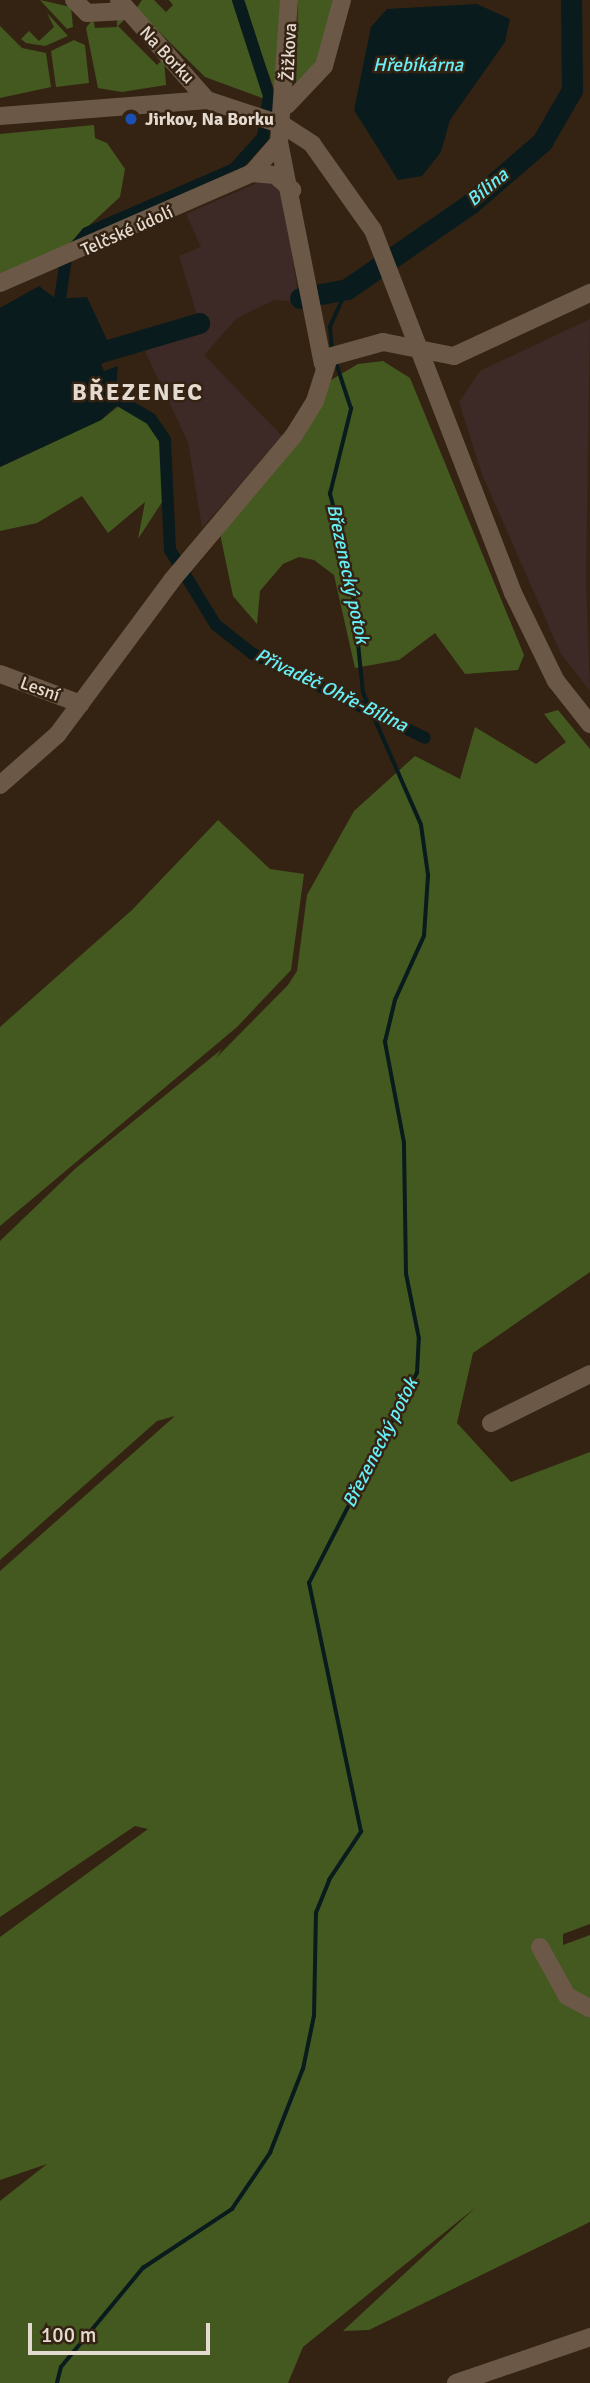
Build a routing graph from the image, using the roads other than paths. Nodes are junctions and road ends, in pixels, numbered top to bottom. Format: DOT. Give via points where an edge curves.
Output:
graph roads {
  1 [pos="74,0"];
  2 [pos="289,0"];
  3 [pos="342,0"];
  4 [pos="122,6"];
  5 [pos="207,100"];
  6 [pos="287,105"];
  7 [pos="0,116"];
  8 [pos="279,142"];
  9 [pos="252,173"];
  10 [pos="294,193"];
  11 [pos="0,283"];
  12 [pos="590,293"];
  13 [pos="419,352"];
  14 [pos="330,359"];
  15 [pos="0,674"];
  16 [pos="81,704"];
  17 [pos="590,724"];
  18 [pos="0,785"];
  19 [pos="590,1374"];
  20 [pos="491,1423"];
  21 [pos="540,1947"];
  22 [pos="590,2008"];
  23 [pos="590,2337"];
  24 [pos="456,2383"];
  1 -- 4 [label="street, Na Borku" via="87,13"];
  2 -- 6 [label="street, Žižkova"];
  3 -- 6 [label="street" via="324,65"];
  4 -- 5 [label="street, Na Borku"];
  5 -- 7 [label="street"];
  5 -- 13 [label="street" via="244,109 312,144 373,230"];
  6 -- 8 [label="street, Žižkova"];
  8 -- 9 [label="street"];
  8 -- 10 [label="street"];
  9 -- 10 [label="street" via="275,175"];
  9 -- 11 [label="street, Telčské údolí" via="80,253"];
  10 -- 14 [label="street" via="309,296"];
  12 -- 13 [label="street" via="470,352 439,357"];
  13 -- 14 [label="street" via="383,342"];
  13 -- 17 [label="street" via="531,634"];
  14 -- 16 [label="street" via="315,401 294,435 172,580"];
  15 -- 16 [label="street, Lesní"];
  16 -- 18 [label="street" via="47,746"];
  19 -- 20 [label="street"];
  21 -- 22 [label="street" via="567,1996"];
  23 -- 24 [label="street"];
}
